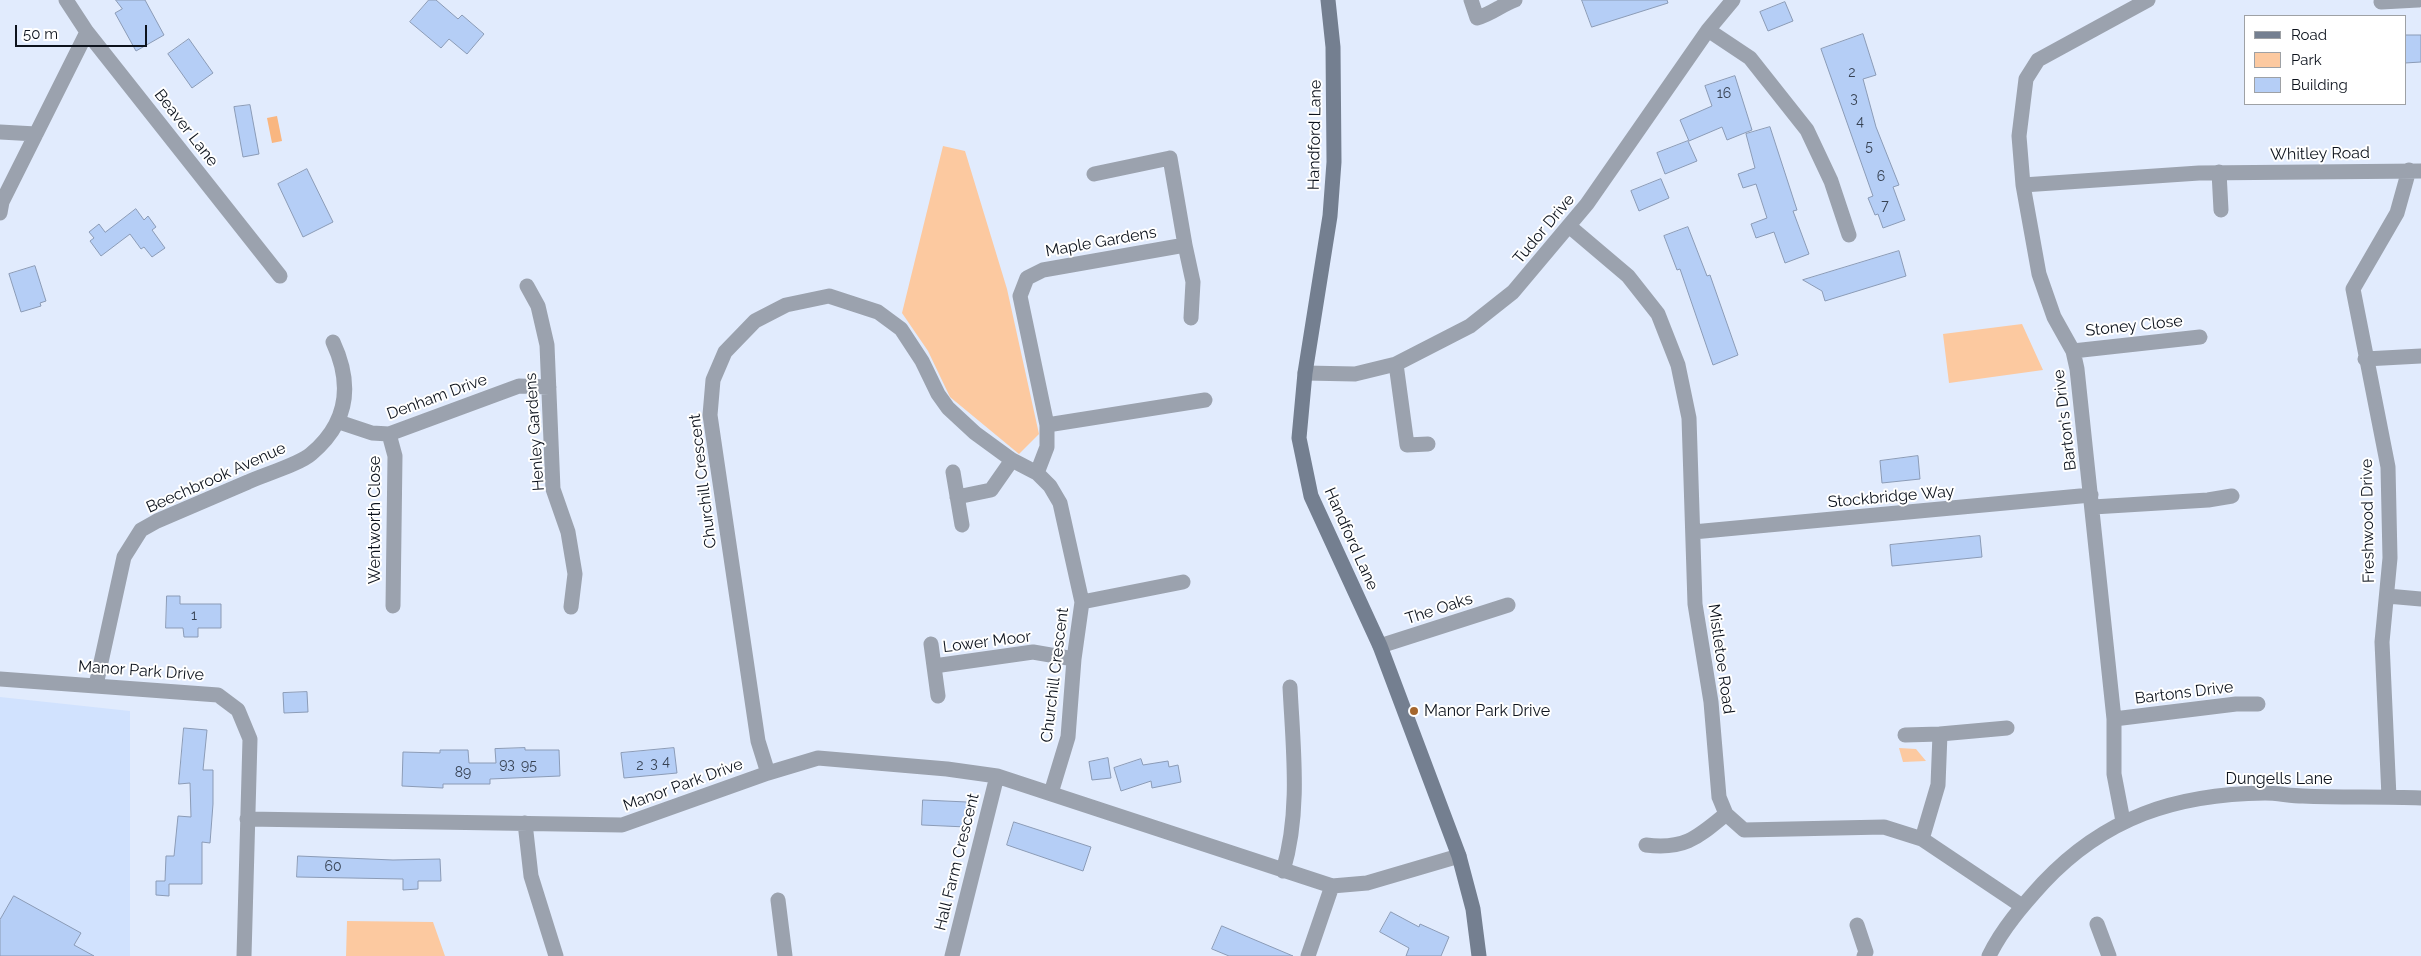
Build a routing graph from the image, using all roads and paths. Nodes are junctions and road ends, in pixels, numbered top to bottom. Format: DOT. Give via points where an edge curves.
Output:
graph roads {
  1 [pos="66,0"];
  2 [pos="1328,0"];
  3 [pos="1471,0"];
  4 [pos="1733,0"];
  5 [pos="2148,0"];
  6 [pos="2418,0"];
  7 [pos="1507,1"];
  8 [pos="2381,2"];
  9 [pos="1708,30"];
  10 [pos="87,32"];
  11 [pos="0,132"];
  12 [pos="36,134"];
  13 [pos="2415,170"];
  14 [pos="2220,172"];
  15 [pos="1094,174"];
  16 [pos="2023,185"];
  17 [pos="2221,210"];
  18 [pos="0,213"];
  19 [pos="1570,226"];
  20 [pos="1849,235"];
  21 [pos="1186,245"];
  22 [pos="280,276"];
  23 [pos="527,286"];
  24 [pos="1191,318"];
  25 [pos="2200,337"];
  26 [pos="333,342"];
  27 [pos="2073,351"];
  28 [pos="2421,356"];
  29 [pos="2365,358"];
  30 [pos="1396,364"];
  31 [pos="1305,373"];
  32 [pos="548,388"];
  33 [pos="1205,400"];
  34 [pos="339,422"];
  35 [pos="1047,425"];
  36 [pos="389,434"];
  37 [pos="1428,444"];
  38 [pos="1012,460"];
  39 [pos="953,472"];
  40 [pos="1037,473"];
  41 [pos="2232,496"];
  42 [pos="957,498"];
  43 [pos="2092,501"];
  44 [pos="962,525"];
  45 [pos="1693,532"];
  46 [pos="1184,582"];
  47 [pos="2387,596"];
  48 [pos="2421,600"];
  49 [pos="1082,602"];
  50 [pos="1508,604"];
  51 [pos="393,606"];
  52 [pos="571,607"];
  53 [pos="931,644"];
  54 [pos="1380,646"];
  55 [pos="1074,659"];
  56 [pos="934,666"];
  57 [pos="0,679"];
  58 [pos="96,685"];
  59 [pos="1290,686"];
  60 [pos="938,696"];
  61 [pos="2258,704"];
  62 [pos="2114,719"];
  63 [pos="2007,728"];
  64 [pos="1940,734"];
  65 [pos="1905,735"];
  66 [pos="768,773"];
  67 [pos="997,776"];
  68 [pos="1051,793"];
  69 [pos="2388,797"];
  70 [pos="2421,798"];
  71 [pos="1726,814"];
  72 [pos="247,819"];
  73 [pos="2123,821"];
  74 [pos="525,823"];
  75 [pos="1922,839"];
  76 [pos="1646,845"];
  77 [pos="1459,856"];
  78 [pos="1283,871"];
  79 [pos="1332,886"];
  80 [pos="778,900"];
  81 [pos="2022,906"];
  82 [pos="2097,924"];
  83 [pos="1857,925"];
  84 [pos="244,956"];
  85 [pos="556,956"];
  86 [pos="785,956"];
  87 [pos="952,956"];
  88 [pos="1308,956"];
  89 [pos="1479,956"];
  90 [pos="1864,956"];
  91 [pos="1989,956"];
  92 [pos="2109,956"];
  1 -- 10 [label="street, Beaver Lane"];
  2 -- 31 [label="street, Handford Lane" via="1333,47 1334,162 1330,216"];
  3 -- 7 [label="street" via="1477,18 1492,14"];
  4 -- 9 [label="street, Tudor Drive"];
  5 -- 16 [label="street, Barton's Drive" via="2038,60 2026,78 2019,136"];
  6 -- 8 [label="street"];
  9 -- 19 [label="street, Tudor Drive"];
  9 -- 20 [label="street" via="1750,58 1807,130 1831,181"];
  10 -- 12 [label="street"];
  10 -- 22 [label="street, Beaver Lane"];
  11 -- 12 [label="street"];
  12 -- 18 [label="street" via="2,202"];
  13 -- 14 [label="street, Whitley Road"];
  13 -- 29 [label="street, Freshwood Drive" via="2397,213 2353,289"];
  14 -- 16 [label="street, Whitley Road"];
  14 -- 17 [label="street"];
  15 -- 21 [label="street" via="1170,158"];
  16 -- 27 [label="street, Barton's Drive" via="2039,274 2054,317"];
  19 -- 30 [label="street, Tudor Drive" via="1513,292 1470,326"];
  19 -- 45 [label="street, Mistletoe Road" via="1628,276 1658,314 1678,365 1689,418"];
  21 -- 24 [label="street" via="1193,282"];
  21 -- 35 [label="street, Maple Gardens" via="1043,270 1027,278 1020,296"];
  23 -- 32 [label="street, Henley Gardens" via="538,306 547,344"];
  25 -- 27 [label="street, Stoney Close"];
  26 -- 34 [label="street, Beechbrook Avenue" via="345,379"];
  27 -- 43 [label="street, Barton's Drive"];
  28 -- 29 [label="street"];
  29 -- 47 [label="street, Freshwood Drive" via="2388,466 2390,558"];
  30 -- 31 [label="street, Tudor Drive" via="1355,374"];
  30 -- 37 [label="street" via="1407,445"];
  31 -- 54 [label="street, Handford Lane" via="1299,438 1311,496"];
  32 -- 36 [label="street, Denham Drive" via="519,386"];
  32 -- 52 [label="street, Henley Gardens" via="553,489 568,532 575,574"];
  33 -- 35 [label="street"];
  34 -- 36 [label="street, Denham Drive" via="372,433"];
  34 -- 58 [label="street, Beechbrook Avenue" via="310,455 141,530 124,557"];
  35 -- 40 [label="street, Maple Gardens" via="1047,447"];
  36 -- 51 [label="street, Wentworth Close" via="395,456"];
  38 -- 40 [label="street, Churchill Crescent"];
  38 -- 42 [label="street" via="991,490"];
  38 -- 66 [label="street, Churchill Crescent" via="948,408 901,329 878,312 829,296 786,305 755,321 725,352 713,380 710,415 758,741"];
  39 -- 42 [label="street"];
  40 -- 49 [label="street, Churchill Crescent" via="1060,503"];
  41 -- 43 [label="street" via="2208,500"];
  42 -- 44 [label="street"];
  43 -- 45 [label="street, Stockbridge Way"];
  43 -- 62 [label="street, Barton's Drive"];
  45 -- 71 [label="street, Mistletoe Road" via="1695,604 1711,702 1718,797"];
  46 -- 49 [label="street"];
  47 -- 48 [label="street"];
  47 -- 69 [label="street, Freshwood Drive" via="2382,642"];
  49 -- 55 [label="street, Churchill Crescent"];
  50 -- 54 [label="street, The Oaks"];
  53 -- 56 [label="street, Lower Moor"];
  54 -- 77 [label="street, Handford Lane"];
  55 -- 56 [label="street, Lower Moor" via="1033,652"];
  55 -- 68 [label="street, Churchill Crescent" via="1068,737"];
  56 -- 60 [label="street, Lower Moor"];
  57 -- 58 [label="street, Manor Park Drive"];
  58 -- 72 [label="street, Manor Park Drive" via="218,695 238,710 250,739"];
  59 -- 78 [label="street" via="1296,763 1291,844"];
  61 -- 62 [label="street, Bartons Drive"];
  62 -- 73 [label="street, Barton's Drive" via="2114,774"];
  63 -- 64 [label="street"];
  64 -- 65 [label="street"];
  64 -- 75 [label="street" via="1938,785"];
  66 -- 67 [label="street, Manor Park Drive" via="818,758 946,768"];
  66 -- 74 [label="street, Manor Park Drive" via="622,825"];
  67 -- 68 [label="street, Manor Park Drive"];
  67 -- 87 [label="street, Hall Farm Crescent"];
  68 -- 78 [label="street, Manor Park Drive"];
  69 -- 70 [label="street, Dungells Lane"];
  69 -- 73 [label="street, Dungells Lane" via="2266,793 2221,796 2187,801"];
  71 -- 75 [label="street, Mistletoe Road" via="1744,830 1884,827"];
  71 -- 76 [label="street" via="1695,839 1665,847"];
  72 -- 74 [label="street, Manor Park Drive"];
  72 -- 84 [label="street"];
  73 -- 81 [label="street, Dungells Lane" via="2060,865"];
  74 -- 85 [label="street" via="531,876"];
  75 -- 81 [label="street, Mistletoe Road"];
  77 -- 79 [label="street, Manor Park Drive" via="1367,883"];
  77 -- 89 [label="street, Handford Lane"];
  78 -- 79 [label="street, Manor Park Drive"];
  79 -- 88 [label="street"];
  80 -- 86 [label="street"];
  81 -- 91 [label="street, Dungells Lane"];
  82 -- 92 [label="street"];
  83 -- 90 [label="street" via="1866,952"];
}
